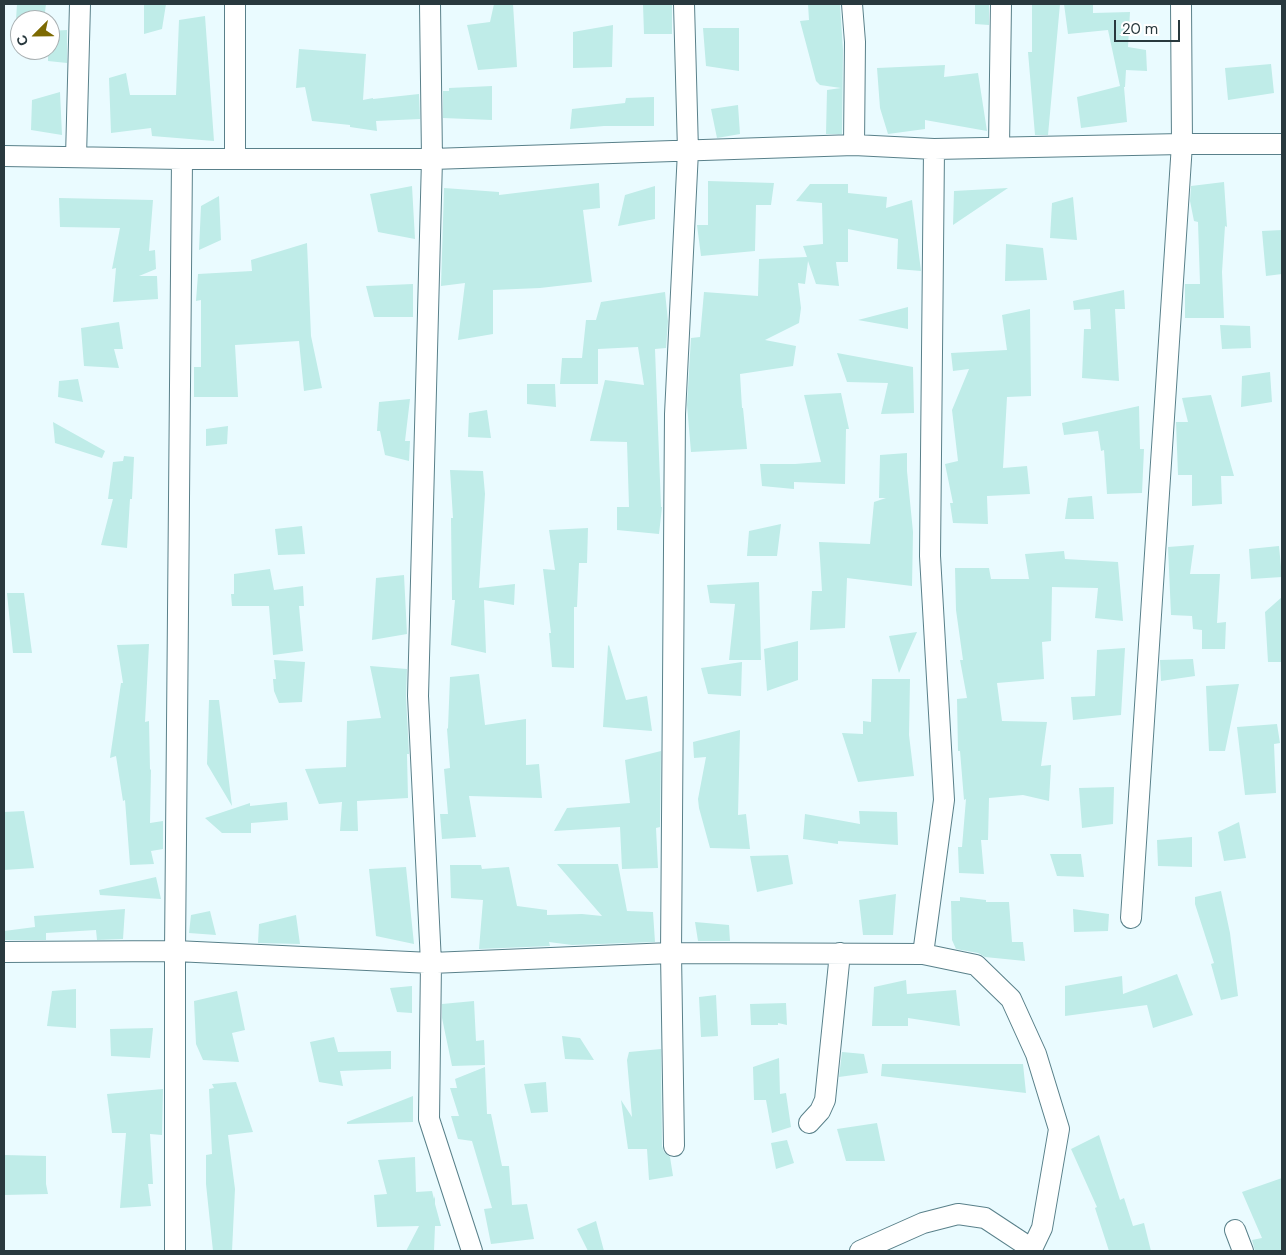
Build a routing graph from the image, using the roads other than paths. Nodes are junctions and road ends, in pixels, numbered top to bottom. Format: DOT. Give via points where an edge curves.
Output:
graph roads {
  1 [pos="80,4"];
  2 [pos="235,4"];
  3 [pos="430,4"];
  4 [pos="684,4"];
  5 [pos="852,4"];
  6 [pos="1002,4"];
  7 [pos="1181,4"];
  8 [pos="1182,144"];
  9 [pos="1282,144"];
  10 [pos="854,145"];
  11 [pos="999,147"];
  12 [pos="934,149"];
  13 [pos="688,152"];
  14 [pos="4,156"];
  15 [pos="76,157"];
  16 [pos="182,159"];
  17 [pos="235,159"];
  18 [pos="432,159"];
  19 [pos="1131,918"];
  20 [pos="175,951"];
  21 [pos="4,952"];
  22 [pos="671,953"];
  23 [pos="840,953"];
  24 [pos="923,954"];
  25 [pos="431,963"];
  26 [pos="808,1123"];
  27 [pos="674,1146"];
  28 [pos="1235,1230"];
  29 [pos="1032,1250"];
  30 [pos="175,1251"];
  31 [pos="472,1251"];
  32 [pos="860,1251"];
  33 [pos="1243,1251"];
  1 -- 15 [label="street"];
  2 -- 17 [label="street"];
  3 -- 18 [label="street"];
  4 -- 13 [label="street"];
  5 -- 10 [label="street"];
  6 -- 11 [label="street"];
  7 -- 8 [label="street"];
  8 -- 9 [label="street"];
  8 -- 11 [label="street"];
  8 -- 19 [label="street"];
  10 -- 12 [label="street"];
  10 -- 13 [label="street"];
  11 -- 12 [label="street"];
  12 -- 24 [label="street" via="930,556 944,800"];
  13 -- 18 [label="street"];
  13 -- 22 [label="street" via="675,414"];
  14 -- 15 [label="street"];
  15 -- 16 [label="street"];
  16 -- 17 [label="street"];
  16 -- 20 [label="street"];
  17 -- 18 [label="street"];
  18 -- 25 [label="street" via="418,696"];
  20 -- 21 [label="street"];
  20 -- 25 [label="street"];
  20 -- 30 [label="street"];
  22 -- 23 [label="street"];
  22 -- 25 [label="street"];
  22 -- 27 [label="street"];
  23 -- 24 [label="street"];
  23 -- 26 [label="street" via="825,1100 820,1111"];
  24 -- 29 [label="street" via="976,965 1011,999 1036,1054 1059,1129 1042,1228"];
  25 -- 31 [label="street" via="429,1119"];
  28 -- 33 [label="street"];
  29 -- 32 [label="street" via="985,1218 958,1214 923,1223"];
}
